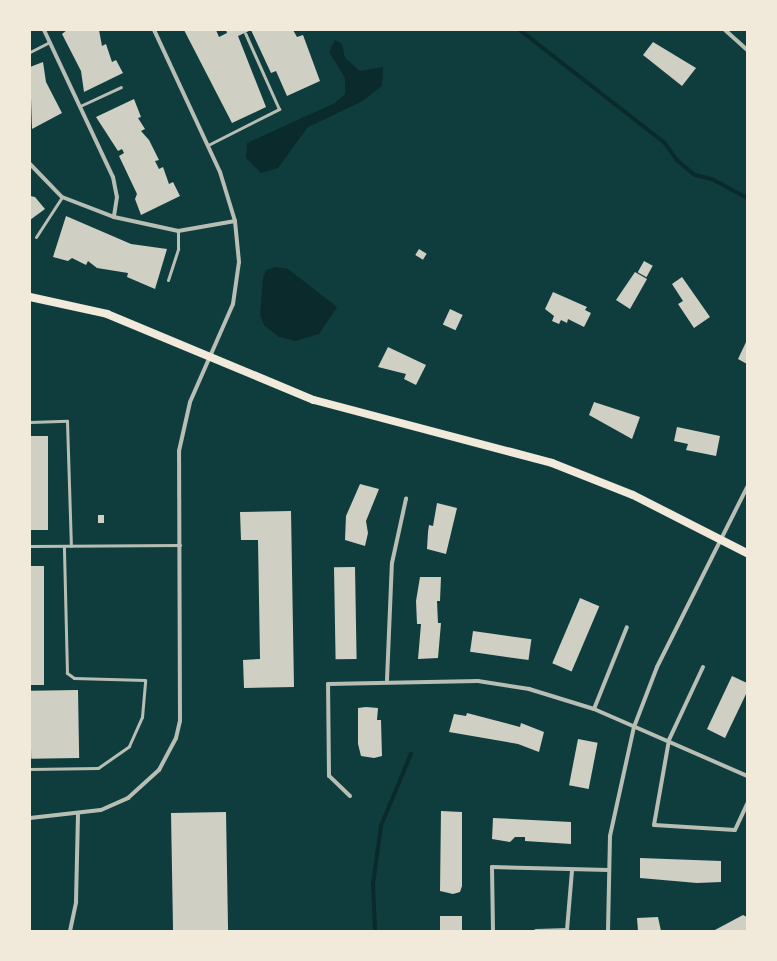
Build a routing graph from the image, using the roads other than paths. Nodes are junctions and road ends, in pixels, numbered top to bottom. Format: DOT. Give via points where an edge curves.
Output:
graph roads {
  1 [pos="44,30"];
  2 [pos="154,30"];
  3 [pos="724,30"];
  4 [pos="245,33"];
  5 [pos="50,42"];
  6 [pos="747,50"];
  7 [pos="30,52"];
  8 [pos="121,87"];
  9 [pos="80,106"];
  10 [pos="208,145"];
  11 [pos="30,164"];
  12 [pos="62,197"];
  13 [pos="114,216"];
  14 [pos="234,221"];
  15 [pos="178,231"];
  16 [pos="36,237"];
  17 [pos="168,280"];
  18 [pos="30,297"];
  19 [pos="211,358"];
  20 [pos="30,422"];
  21 [pos="747,488"];
  22 [pos="406,499"];
  23 [pos="721,540"];
  24 [pos="180,545"];
  25 [pos="30,546"];
  26 [pos="64,546"];
  27 [pos="71,546"];
  28 [pos="747,553"];
  29 [pos="626,627"];
  30 [pos="703,667"];
  31 [pos="387,680"];
  32 [pos="594,709"];
  33 [pos="634,727"];
  34 [pos="669,740"];
  35 [pos="30,769"];
  36 [pos="747,776"];
  37 [pos="350,796"];
  38 [pos="747,804"];
  39 [pos="78,815"];
  40 [pos="30,818"];
  41 [pos="572,870"];
  42 [pos="608,870"];
  43 [pos="70,931"];
  44 [pos="493,931"];
  45 [pos="536,931"];
  46 [pos="608,931"];
  1 -- 5 [label="street"];
  2 -- 10 [label="street"];
  3 -- 6 [label="street"];
  4 -- 10 [label="lane" via="280,109"];
  5 -- 7 [label="lane"];
  5 -- 9 [label="street"];
  8 -- 9 [label="lane"];
  9 -- 13 [label="street" via="117,187"];
  10 -- 14 [label="street" via="220,172"];
  11 -- 12 [label="street"];
  12 -- 13 [label="street"];
  12 -- 16 [label="lane"];
  13 -- 15 [label="street"];
  14 -- 15 [label="street"];
  14 -- 19 [label="street" via="237,281 225,327"];
  15 -- 17 [label="lane" via="178,249"];
  18 -- 19 [label="main road" via="107,314"];
  19 -- 23 [label="main road" via="314,400 552,463 633,495"];
  19 -- 24 [label="street" via="190,402 181,435"];
  20 -- 27 [label="lane" via="67,421"];
  21 -- 23 [label="street"];
  22 -- 31 [label="street" via="392,563"];
  23 -- 28 [label="main road"];
  23 -- 33 [label="street" via="657,667"];
  24 -- 27 [label="lane"];
  24 -- 39 [label="street" via="181,705 176,738 159,770 141,790 118,804"];
  25 -- 26 [label="lane"];
  26 -- 27 [label="lane"];
  26 -- 35 [label="lane" via="67,673 74,678 145,680 142,717 129,746 98,768"];
  29 -- 32 [label="street"];
  30 -- 34 [label="street"];
  31 -- 32 [label="street" via="502,684"];
  31 -- 37 [label="street" via="328,684 330,776"];
  32 -- 33 [label="street"];
  33 -- 34 [label="street"];
  33 -- 42 [label="street" via="616,802"];
  34 -- 36 [label="street"];
  34 -- 38 [label="street" via="654,825 734,830"];
  39 -- 40 [label="street"];
  39 -- 43 [label="street" via="76,902"];
  41 -- 42 [label="street"];
  41 -- 44 [label="street" via="492,867"];
  41 -- 45 [label="street" via="568,930"];
  42 -- 46 [label="street"];
}
